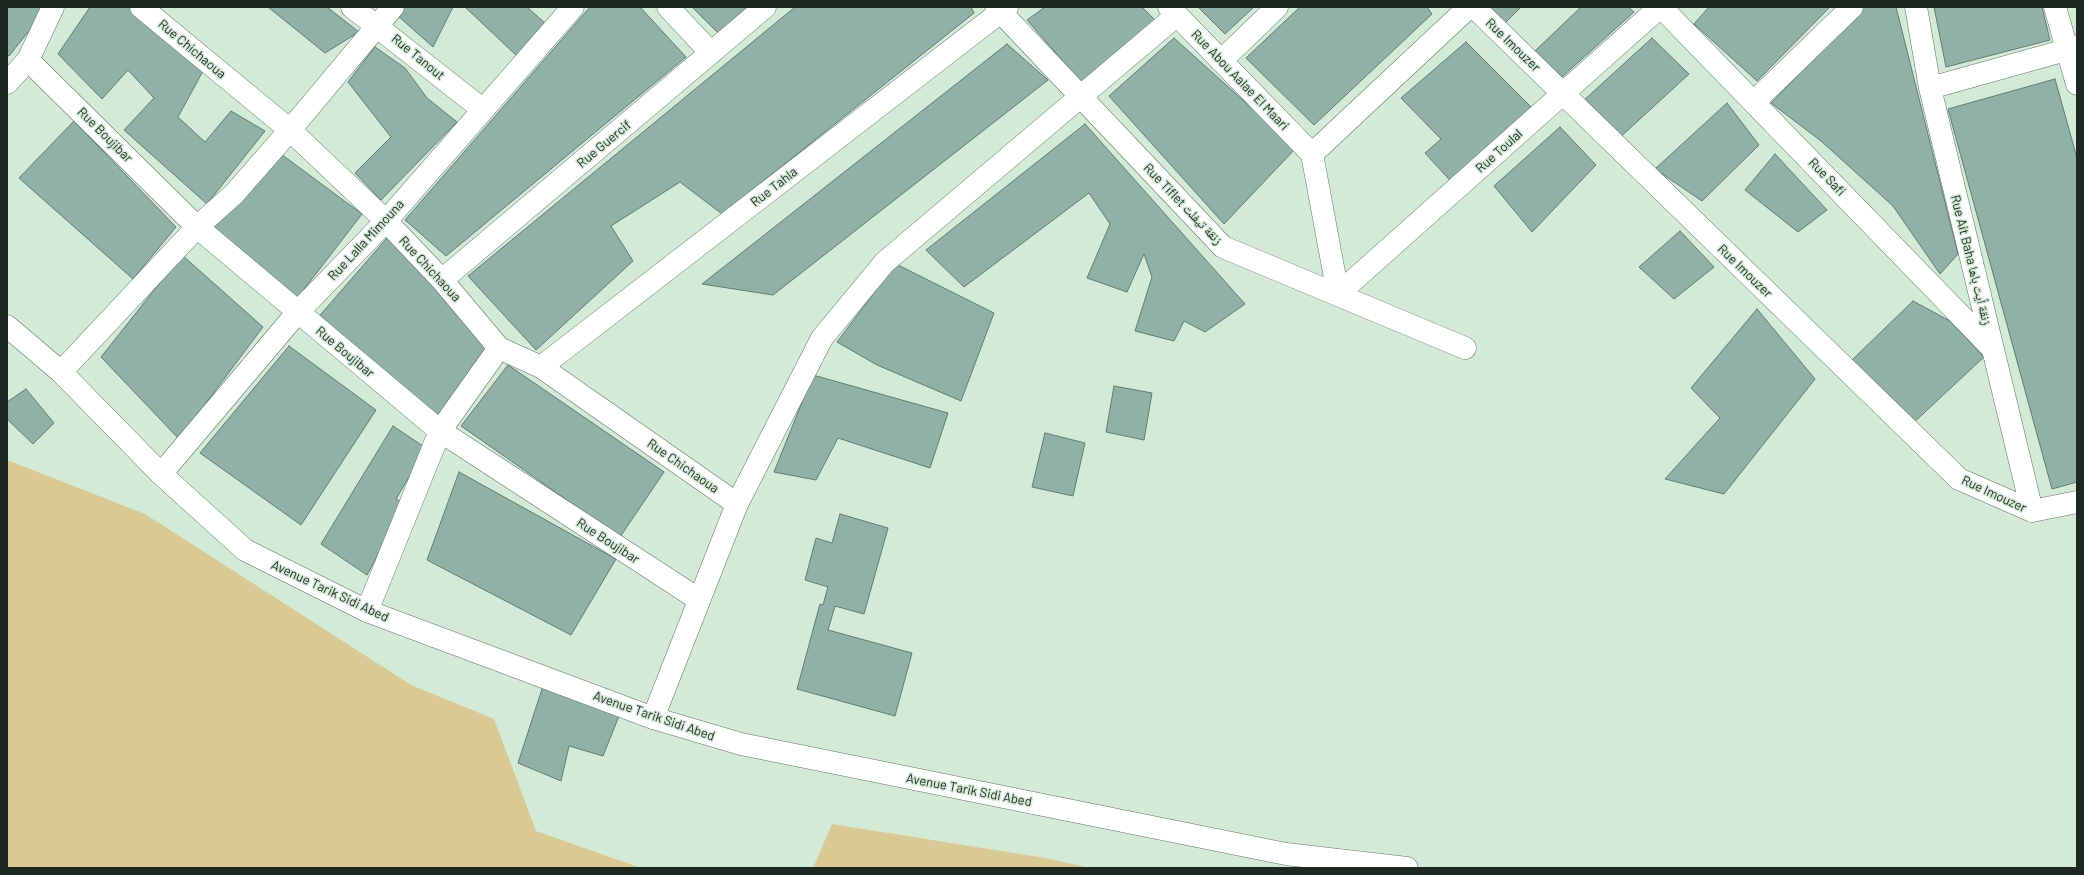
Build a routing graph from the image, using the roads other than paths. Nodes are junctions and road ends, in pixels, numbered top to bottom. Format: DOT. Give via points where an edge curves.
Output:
graph roads {
  1 [pos="53,7"];
  2 [pos="141,7"];
  3 [pos="352,7"];
  4 [pos="393,7"];
  5 [pos="668,7"];
  6 [pos="765,7"];
  7 [pos="1277,7"];
  8 [pos="1469,7"];
  9 [pos="1474,7"];
  10 [pos="1660,7"];
  11 [pos="1852,7"];
  12 [pos="1916,7"];
  13 [pos="2055,7"];
  14 [pos="570,8"];
  15 [pos="1001,9"];
  16 [pos="1173,11"];
  17 [pos="378,25"];
  18 [pos="2072,48"];
  19 [pos="711,53"];
  20 [pos="28,60"];
  21 [pos="1221,61"];
  22 [pos="7,83"];
  23 [pos="2077,84"];
  24 [pos="1930,88"];
  25 [pos="1563,93"];
  26 [pos="1080,96"];
  27 [pos="1754,102"];
  28 [pos="482,108"];
  29 [pos="290,130"];
  30 [pos="1312,154"];
  31 [pos="386,221"];
  32 [pos="197,227"];
  33 [pos="442,280"];
  34 [pos="1338,294"];
  35 [pos="297,313"];
  36 [pos="7,326"];
  37 [pos="499,348"];
  38 [pos="1465,348"];
  39 [pos="1993,348"];
  40 [pos="541,368"];
  41 [pos="61,372"];
  42 [pos="440,431"];
  43 [pos="161,474"];
  44 [pos="2077,502"];
  45 [pos="737,504"];
  46 [pos="2032,511"];
  47 [pos="698,599"];
  48 [pos="368,611"];
  49 [pos="652,718"];
  50 [pos="1407,868"];
  1 -- 20 [label="street"];
  2 -- 29 [label="street, Rue Chichaoua"];
  3 -- 17 [label="street, Rue Tanout"];
  4 -- 17 [label="street"];
  5 -- 19 [label="street"];
  6 -- 19 [label="street, Rue Guercif"];
  7 -- 21 [label="street"];
  8 -- 30 [label="street"];
  9 -- 25 [label="street, Rue Imouzer"];
  10 -- 25 [label="street, Rue Toulal"];
  10 -- 27 [label="street, Rue Safi"];
  11 -- 27 [label="street"];
  12 -- 24 [label="street, Rue Ait Baha زنقة أيت باها"];
  13 -- 18 [label="street"];
  14 -- 28 [label="street, Rue Lalla Mimouna"];
  15 -- 26 [label="street, Rue Tiflet زنقة تيفلت"];
  15 -- 40 [label="street, Rue Tahla"];
  16 -- 21 [label="street, Rue Abou Aalae El Maari"];
  16 -- 26 [label="street"];
  17 -- 28 [label="street, Rue Tanout"];
  17 -- 29 [label="street"];
  18 -- 23 [label="street"];
  18 -- 24 [label="street"];
  19 -- 33 [label="street, Rue Guercif"];
  20 -- 22 [label="street"];
  20 -- 32 [label="street, Rue Boujibar"];
  21 -- 30 [label="street, Rue Abou Aalae El Maari"];
  24 -- 39 [label="street, Rue Ait Baha زنقة أيت باها"];
  25 -- 34 [label="street, Rue Toulal"];
  25 -- 46 [label="street, Rue Imouzer" via="1959,479"];
  26 -- 34 [label="street, Rue Tiflet زنقة تيفلت" via="1223,247"];
  26 -- 45 [label="street" via="886,262 822,338"];
  27 -- 39 [label="street, Rue Safi"];
  28 -- 31 [label="street, Rue Lalla Mimouna"];
  29 -- 31 [label="street, Rue Chichaoua"];
  29 -- 32 [label="street" via="234,194"];
  30 -- 34 [label="street"];
  31 -- 33 [label="street, Rue Chichaoua"];
  31 -- 35 [label="street, Rue Lalla Mimouna"];
  32 -- 35 [label="street, Rue Boujibar"];
  32 -- 41 [label="street"];
  33 -- 37 [label="street, Rue Chichaoua"];
  34 -- 38 [label="street, Rue Tiflet زنقة تيفلت"];
  35 -- 42 [label="street, Rue Boujibar"];
  35 -- 43 [label="street, Rue Lalla Mimouna"];
  36 -- 41 [label="street, Avenue Tarik Sidi Abed"];
  37 -- 40 [label="street, Rue Chichaoua"];
  37 -- 42 [label="street"];
  39 -- 46 [label="street, Rue Ait Baha زنقة أيت باها"];
  40 -- 45 [label="street, Rue Chichaoua"];
  41 -- 43 [label="street, Avenue Tarik Sidi Abed"];
  42 -- 47 [label="street, Rue Boujibar"];
  42 -- 48 [label="street"];
  43 -- 48 [label="street, Avenue Tarik Sidi Abed" via="245,550"];
  44 -- 46 [label="street"];
  45 -- 47 [label="street"];
  47 -- 49 [label="street"];
  48 -- 49 [label="street, Avenue Tarik Sidi Abed"];
  49 -- 50 [label="street, Avenue Tarik Sidi Abed" via="741,744 1278,852"];
}
